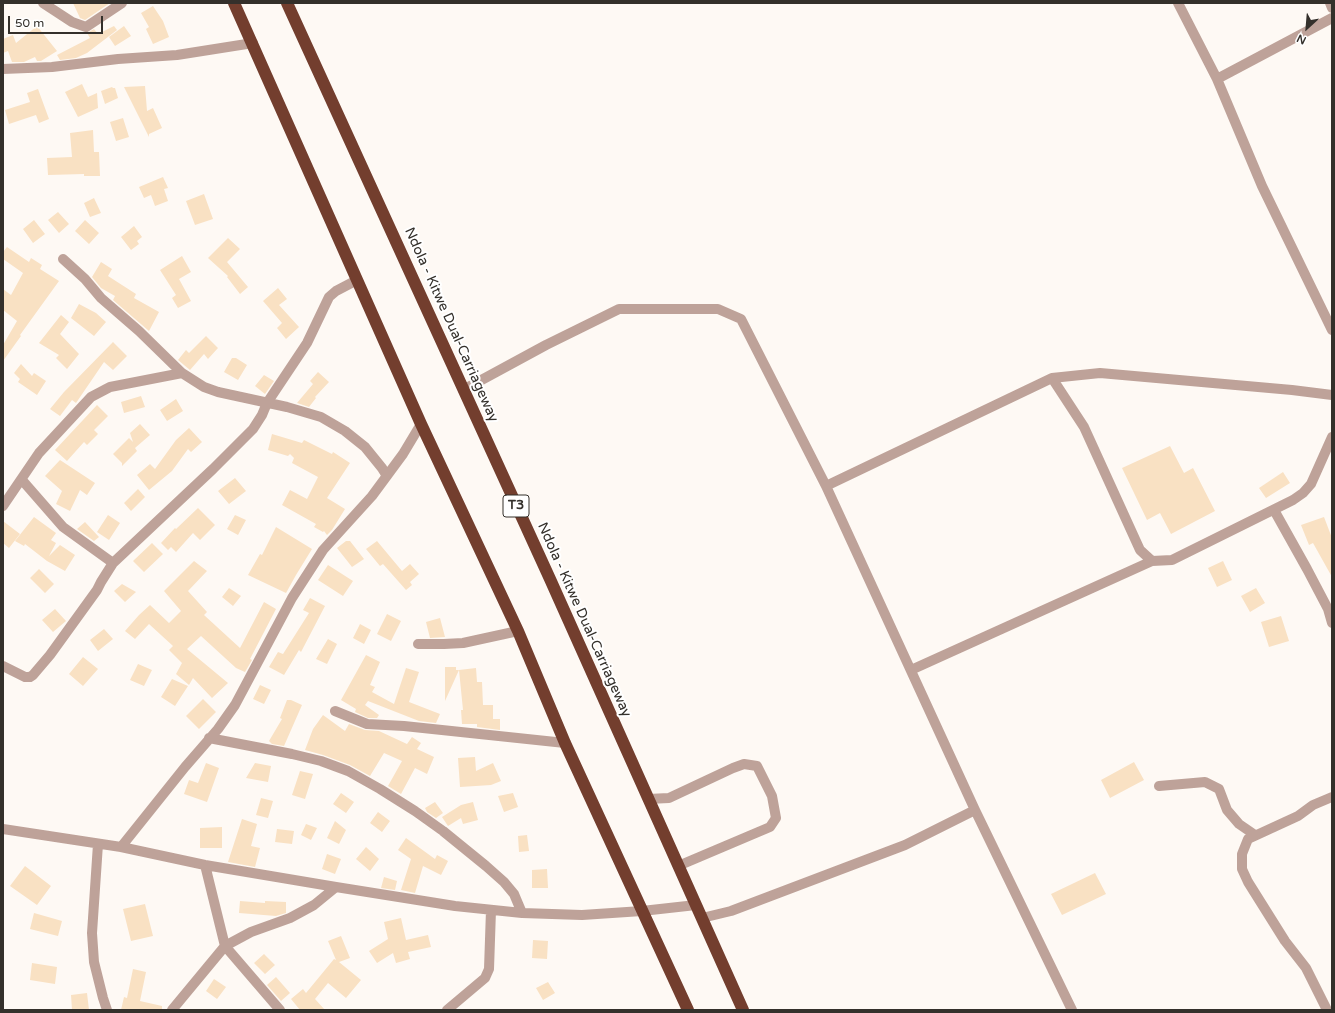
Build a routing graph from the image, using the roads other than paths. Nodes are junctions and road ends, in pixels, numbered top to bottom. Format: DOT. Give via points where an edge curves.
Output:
graph roads {
  1 [pos="43,3"];
  2 [pos="122,3"];
  3 [pos="234,3"];
  4 [pos="287,3"];
  5 [pos="1178,3"];
  6 [pos="1330,3"];
  7 [pos="1332,8"];
  8 [pos="1332,18"];
  9 [pos="253,43"];
  10 [pos="3,69"];
  11 [pos="1217,79"];
  12 [pos="63,259"];
  13 [pos="357,280"];
  14 [pos="1332,330"];
  15 [pos="182,373"];
  16 [pos="1052,378"];
  17 [pos="463,390"];
  18 [pos="1332,395"];
  19 [pos="267,403"];
  20 [pos="421,424"];
  21 [pos="1332,437"];
  22 [pos="386,476"];
  23 [pos="22,480"];
  24 [pos="826,486"];
  25 [pos="3,506"];
  26 [pos="1274,510"];
  27 [pos="1152,561"];
  28 [pos="113,563"];
  29 [pos="1332,623"];
  30 [pos="518,631"];
  31 [pos="418,644"];
  32 [pos="3,666"];
  33 [pos="911,670"];
  34 [pos="335,711"];
  35 [pos="209,738"];
  36 [pos="564,743"];
  37 [pos="1159,786"];
  38 [pos="1332,796"];
  39 [pos="648,799"];
  40 [pos="975,810"];
  41 [pos="3,829"];
  42 [pos="1255,835"];
  43 [pos="98,844"];
  44 [pos="121,847"];
  45 [pos="205,865"];
  46 [pos="678,866"];
  47 [pos="336,887"];
  48 [pos="696,905"];
  49 [pos="491,910"];
  50 [pos="642,911"];
  51 [pos="522,913"];
  52 [pos="702,918"];
  53 [pos="225,946"];
  54 [pos="107,1010"];
  55 [pos="172,1010"];
  56 [pos="280,1010"];
  57 [pos="447,1010"];
  58 [pos="688,1010"];
  59 [pos="743,1010"];
  60 [pos="1072,1010"];
  61 [pos="1327,1010"];
  1 -- 2 [label="street" via="72,22 86,26"];
  3 -- 9 [label="highway"];
  4 -- 17 [label="highway, Ndola - Kitwe Dual-Carriageway / T3"];
  5 -- 11 [label="street"];
  6 -- 7 [label="street"];
  8 -- 11 [label="street"];
  9 -- 10 [label="street" via="177,54 52,67"];
  9 -- 13 [label="highway"];
  11 -- 14 [label="street" via="1262,186"];
  12 -- 15 [label="street"];
  13 -- 19 [label="street" via="332,294 307,343"];
  13 -- 20 [label="highway"];
  15 -- 19 [label="street" via="204,387 218,392"];
  15 -- 23 [label="street" via="110,387 91,397 39,453"];
  16 -- 18 [label="street" via="1100,373"];
  16 -- 24 [label="street"];
  16 -- 27 [label="street" via="1084,427 1140,550"];
  17 -- 24 [label="street" via="619,309 718,309 742,319"];
  17 -- 39 [label="highway, Ndola - Kitwe Dual-Carriageway / T3"];
  19 -- 22 [label="street" via="287,406 321,417 345,431 365,447"];
  19 -- 28 [label="street" via="253,429"];
  20 -- 22 [label="street"];
  20 -- 30 [label="highway"];
  21 -- 26 [label="street" via="1311,484 1303,493"];
  22 -- 35 [label="street" via="372,496 323,550 292,598 235,705"];
  23 -- 25 [label="street"];
  23 -- 28 [label="street" via="63,527"];
  24 -- 33 [label="street"];
  26 -- 27 [label="street" via="1172,560"];
  26 -- 29 [label="street" via="1328,609"];
  27 -- 33 [label="street"];
  28 -- 32 [label="street" via="94,595 33,675 25,677"];
  30 -- 31 [label="street" via="463,643"];
  30 -- 36 [label="highway"];
  33 -- 40 [label="street"];
  34 -- 36 [label="street" via="367,724"];
  35 -- 44 [label="street"];
  35 -- 51 [label="street" via="321,761 380,789 443,831 486,866 514,894"];
  36 -- 50 [label="highway"];
  37 -- 42 [label="street" via="1205,782 1219,789 1227,810 1239,824"];
  38 -- 42 [label="street" via="1298,816"];
  39 -- 46 [label="highway, Ndola - Kitwe Dual-Carriageway / T3"];
  39 -- 46 [label="street" via="669,798 744,764 757,766 772,796 776,818 770,828"];
  40 -- 52 [label="street" via="905,845 745,905"];
  40 -- 60 [label="street"];
  41 -- 43 [label="street"];
  42 -- 61 [label="street" via="1248,839 1242,854 1242,869 1285,941 1306,968"];
  43 -- 44 [label="street"];
  43 -- 54 [label="street" via="92,933 94,962"];
  44 -- 45 [label="street"];
  45 -- 47 [label="street"];
  45 -- 53 [label="street"];
  46 -- 48 [label="highway, Ndola - Kitwe Dual-Carriageway / T3"];
  47 -- 49 [label="street"];
  47 -- 53 [label="street" via="314,905 290,918 251,932"];
  48 -- 50 [label="street"];
  48 -- 52 [label="highway, Ndola - Kitwe Dual-Carriageway / T3"];
  49 -- 51 [label="street"];
  49 -- 57 [label="street" via="489,969 485,978"];
  50 -- 51 [label="street" via="582,915"];
  50 -- 58 [label="highway"];
  52 -- 59 [label="highway, Ndola - Kitwe Dual-Carriageway / T3"];
  53 -- 55 [label="street"];
  53 -- 56 [label="street"];
}
